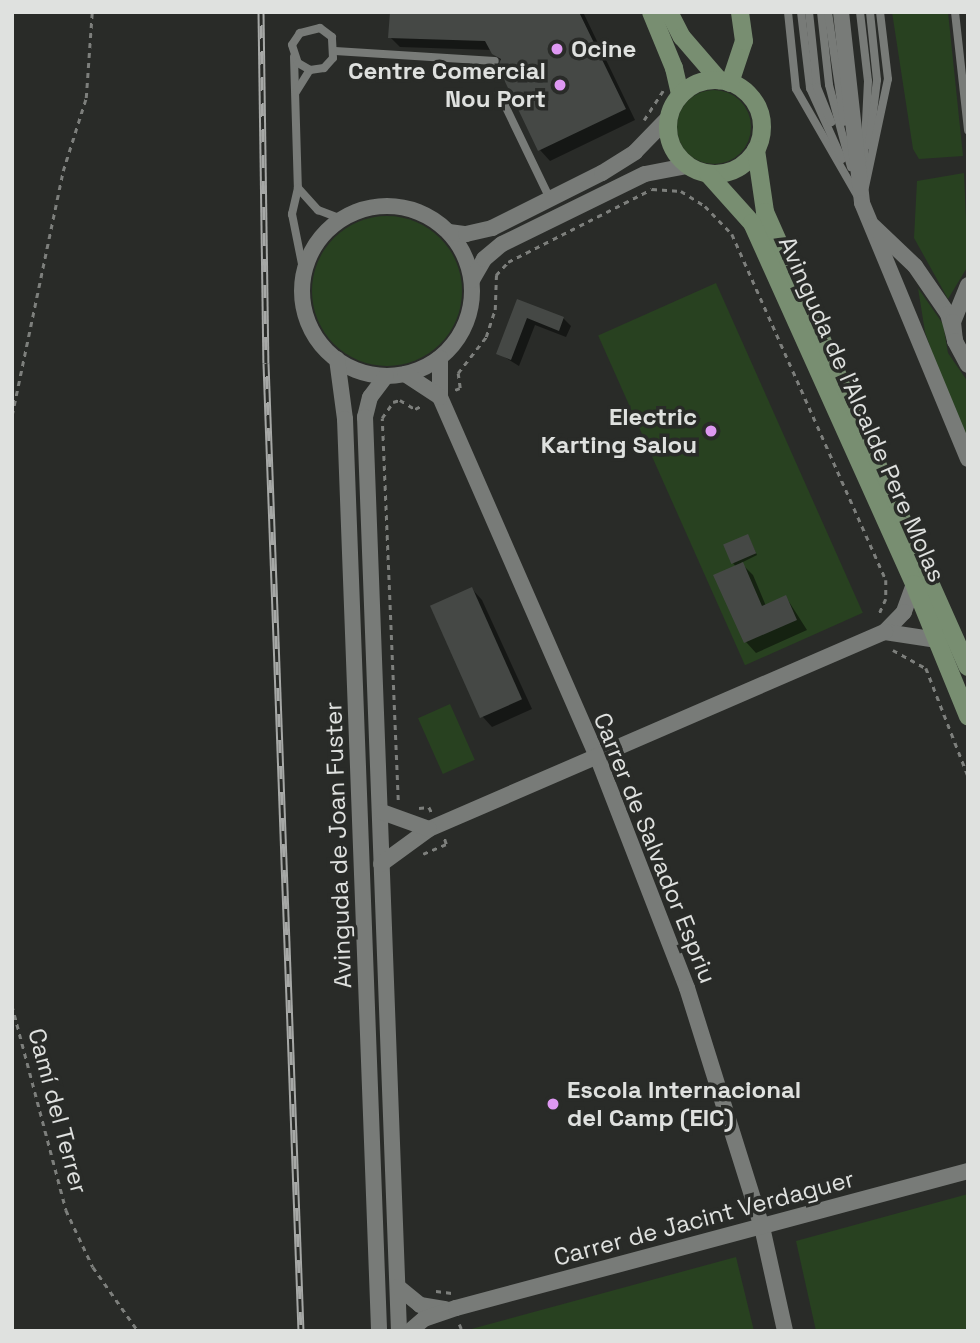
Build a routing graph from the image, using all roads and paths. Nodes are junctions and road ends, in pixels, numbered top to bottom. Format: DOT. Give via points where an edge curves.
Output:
graph roads {
  1 [pos="92,12"];
  2 [pos="651,12"];
  3 [pos="669,12"];
  4 [pos="740,12"];
  5 [pos="788,12"];
  6 [pos="802,12"];
  7 [pos="809,12"];
  8 [pos="821,12"];
  9 [pos="828,12"];
  10 [pos="841,12"];
  11 [pos="848,12"];
  12 [pos="860,12"];
  13 [pos="870,12"];
  14 [pos="880,12"];
  15 [pos="955,12"];
  16 [pos="335,51"];
  17 [pos="294,57"];
  18 [pos="495,61"];
  19 [pos="310,70"];
  20 [pos="661,79"];
  21 [pos="724,82"];
  22 [pos="296,92"];
  23 [pos="499,93"];
  24 [pos="680,95"];
  25 [pos="668,117"];
  26 [pos="643,121"];
  27 [pos="968,130"];
  28 [pos="756,150"];
  29 [pos="687,166"];
  30 [pos="708,174"];
  31 [pos="298,188"];
  32 [pos="550,199"];
  33 [pos="862,204"];
  34 [pos="342,219"];
  35 [pos="869,222"];
  36 [pos="449,232"];
  37 [pos="304,274"];
  38 [pos="472,280"];
  39 [pos="967,285"];
  40 [pos="955,341"];
  41 [pos="440,358"];
  42 [pos="337,359"];
  43 [pos="966,364"];
  44 [pos="405,374"];
  45 [pos="386,376"];
  46 [pos="460,388"];
  47 [pos="440,397"];
  48 [pos="12,415"];
  49 [pos="968,459"];
  50 [pos="914,584"];
  51 [pos="886,632"];
  52 [pos="937,640"];
  53 [pos="968,667"];
  54 [pos="968,716"];
  55 [pos="597,756"];
  56 [pos="968,776"];
  57 [pos="382,811"];
  58 [pos="429,829"];
  59 [pos="381,864"];
  60 [pos="12,1005"];
  61 [pos="968,1171"];
  62 [pos="762,1227"];
  63 [pos="398,1287"];
  64 [pos="452,1310"];
  65 [pos="461,1329"];
  66 [pos="138,1331"];
  67 [pos="379,1331"];
  68 [pos="399,1331"];
  69 [pos="410,1331"];
  70 [pos="452,1331"];
  71 [pos="785,1331"];
  1 -- 48 [label="path" via="86,98 63,171"];
  2 -- 24 [label="street"];
  3 -- 21 [label="street" via="682,37"];
  4 -- 21 [label="street" via="744,41"];
  5 -- 33 [label="lane" via="796,89"];
  6 -- 33 [label="lane" via="810,88"];
  7 -- 33 [label="lane" via="817,87"];
  8 -- 33 [label="lane" via="829,85"];
  9 -- 33 [label="lane" via="836,85"];
  10 -- 33 [label="street"];
  11 -- 33 [label="lane"];
  12 -- 33 [label="lane" via="868,81"];
  13 -- 33 [label="lane" via="877,80"];
  14 -- 33 [label="lane" via="887,79"];
  15 -- 27 [label="lane"];
  16 -- 17 [label="lane" via="332,37 313,27 295,38"];
  16 -- 18 [label="lane"];
  16 -- 19 [label="lane" via="329,64"];
  17 -- 19 [label="lane"];
  17 -- 22 [label="lane"];
  19 -- 22 [label="lane"];
  20 -- 26 [label="path" via="664,89"];
  21 -- 24 [label="street" via="702,82"];
  21 -- 28 [label="street" via="747,93 760,112"];
  22 -- 31 [label="lane"];
  23 -- 32 [label="lane"];
  24 -- 25 [label="street"];
  25 -- 29 [label="street" via="670,144"];
  25 -- 32 [label="street" via="635,152"];
  28 -- 30 [label="street" via="732,171"];
  28 -- 53 [label="street, Avinguda de l'Alcalde Pere Molas" via="765,212"];
  29 -- 30 [label="street"];
  29 -- 38 [label="street" via="645,174 502,244 484,259"];
  30 -- 50 [label="street, Avinguda de l'Alcalde Pere Molas" via="752,223"];
  31 -- 34 [label="lane" via="318,209"];
  31 -- 37 [label="lane" via="292,214"];
  32 -- 36 [label="street" via="479,233"];
  33 -- 35 [label="street"];
  34 -- 36 [label="street" via="368,208 397,206 425,215"];
  34 -- 37 [label="street" via="324,234"];
  35 -- 40 [label="street" via="915,266 948,314"];
  35 -- 49 [label="street"];
  36 -- 38 [label="street" via="468,262"];
  37 -- 42 [label="street" via="306,315 317,340"];
  38 -- 41 [label="street" via="468,317 457,340"];
  39 -- 40 [label="street" via="955,313"];
  40 -- 43 [label="street"];
  41 -- 44 [label="street"];
  41 -- 47 [label="street, Carrer de Salvador Espriu"];
  42 -- 45 [label="street" via="360,371"];
  42 -- 67 [label="street, Avinguda de Joan Fuster" via="345,419"];
  44 -- 45 [label="street"];
  44 -- 47 [label="street"];
  45 -- 57 [label="street, Avinguda de Joan Fuster" via="370,397 365,417"];
  46 -- 51 [label="path, Avinguda de l'Alcalde Pere Molas" via="458,373 486,337 495,310 496,275 508,262 652,189 681,191 705,206 732,234 886,580 886,599 878,617"];
  47 -- 55 [label="street, Carrer de Salvador Espriu"];
  50 -- 51 [label="street" via="904,612"];
  50 -- 52 [label="street, Avinguda de l'Alcalde Pere Molas"];
  51 -- 52 [label="street"];
  51 -- 55 [label="street"];
  51 -- 56 [label="path" via="894,652 926,668"];
  52 -- 54 [label="street, Avinguda de l'Alcalde Pere Molas"];
  55 -- 58 [label="street"];
  55 -- 62 [label="street, Carrer de Salvador Espriu" via="687,988"];
  57 -- 58 [label="street"];
  57 -- 59 [label="street, Avinguda de Joan Fuster"];
  58 -- 59 [label="street"];
  59 -- 63 [label="street, Avinguda de Joan Fuster"];
  60 -- 66 [label="path, Camí del Terrer" via="66,1210 93,1267"];
  61 -- 62 [label="street, Carrer de Jacint Verdaguer"];
  62 -- 64 [label="street, Carrer de Jacint Verdaguer"];
  62 -- 71 [label="street, Carrer de Salvador Espriu"];
  63 -- 64 [label="street, Carrer de Jacint Verdaguer" via="420,1306"];
  63 -- 68 [label="street, Avinguda de Joan Fuster"];
  64 -- 69 [label="street, Carrer de Jacint Verdaguer" via="424,1319"];
  65 -- 70 [label="path"];
}
